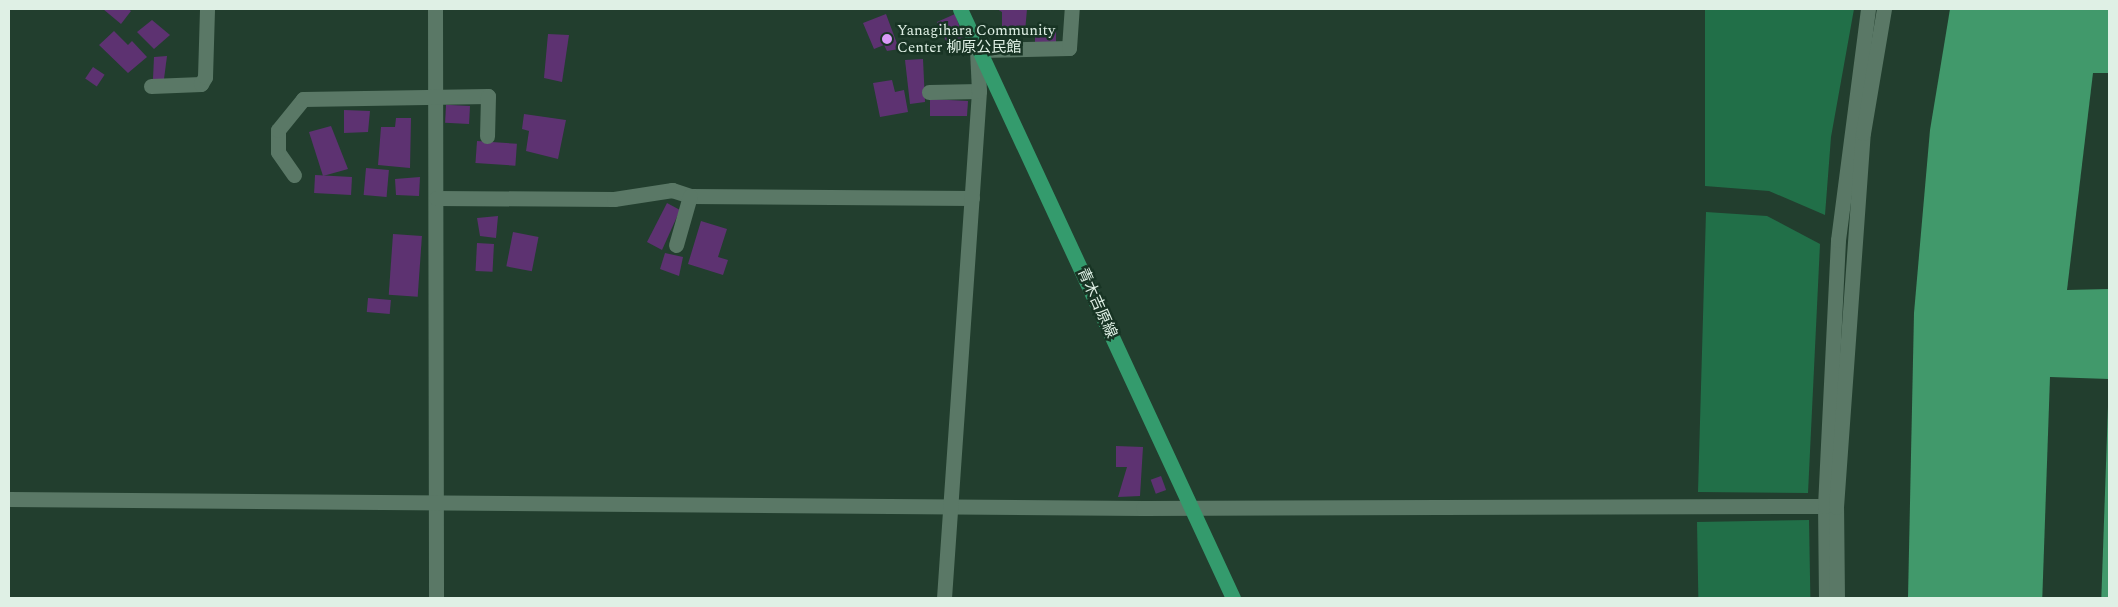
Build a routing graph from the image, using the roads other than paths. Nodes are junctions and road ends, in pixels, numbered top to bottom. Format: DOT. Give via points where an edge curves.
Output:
graph roads {
  1 [pos="207,9"];
  2 [pos="436,9"];
  3 [pos="960,9"];
  4 [pos="1072,9"];
  5 [pos="1868,9"];
  6 [pos="1884,9"];
  7 [pos="977,50"];
  8 [pos="151,86"];
  9 [pos="979,91"];
  10 [pos="929,92"];
  11 [pos="436,97"];
  12 [pos="487,136"];
  13 [pos="294,175"];
  14 [pos="690,196"];
  15 [pos="436,198"];
  16 [pos="972,198"];
  17 [pos="676,245"];
  18 [pos="9,499"];
  19 [pos="438,500"];
  20 [pos="951,505"];
  21 [pos="1187,506"];
  22 [pos="1825,506"];
  23 [pos="436,598"];
  24 [pos="944,598"];
  25 [pos="1233,598"];
  26 [pos="1826,598"];
  27 [pos="1837,598"];
  1 -- 8 [label="street" via="206,77 201,84"];
  2 -- 11 [label="street"];
  3 -- 7 [label="main road, 青木吉原線"];
  4 -- 7 [label="street" via="1069,48"];
  5 -- 22 [label="street" via="1838,240"];
  6 -- 27 [label="street" via="1863,133 1836,507"];
  7 -- 9 [label="street"];
  7 -- 21 [label="main road, 青木吉原線" via="1074,252"];
  9 -- 10 [label="street"];
  9 -- 16 [label="street"];
  11 -- 12 [label="street" via="488,96"];
  11 -- 13 [label="street" via="303,99 278,130 278,152"];
  11 -- 15 [label="street"];
  14 -- 15 [label="street" via="672,190 614,199"];
  14 -- 16 [label="street"];
  14 -- 17 [label="street"];
  15 -- 19 [label="street"];
  16 -- 20 [label="street"];
  18 -- 19 [label="street"];
  19 -- 20 [label="street"];
  19 -- 23 [label="street"];
  20 -- 21 [label="street"];
  20 -- 24 [label="street"];
  21 -- 22 [label="street"];
  21 -- 25 [label="main road, 青木吉原線"];
  22 -- 26 [label="street"];
}
